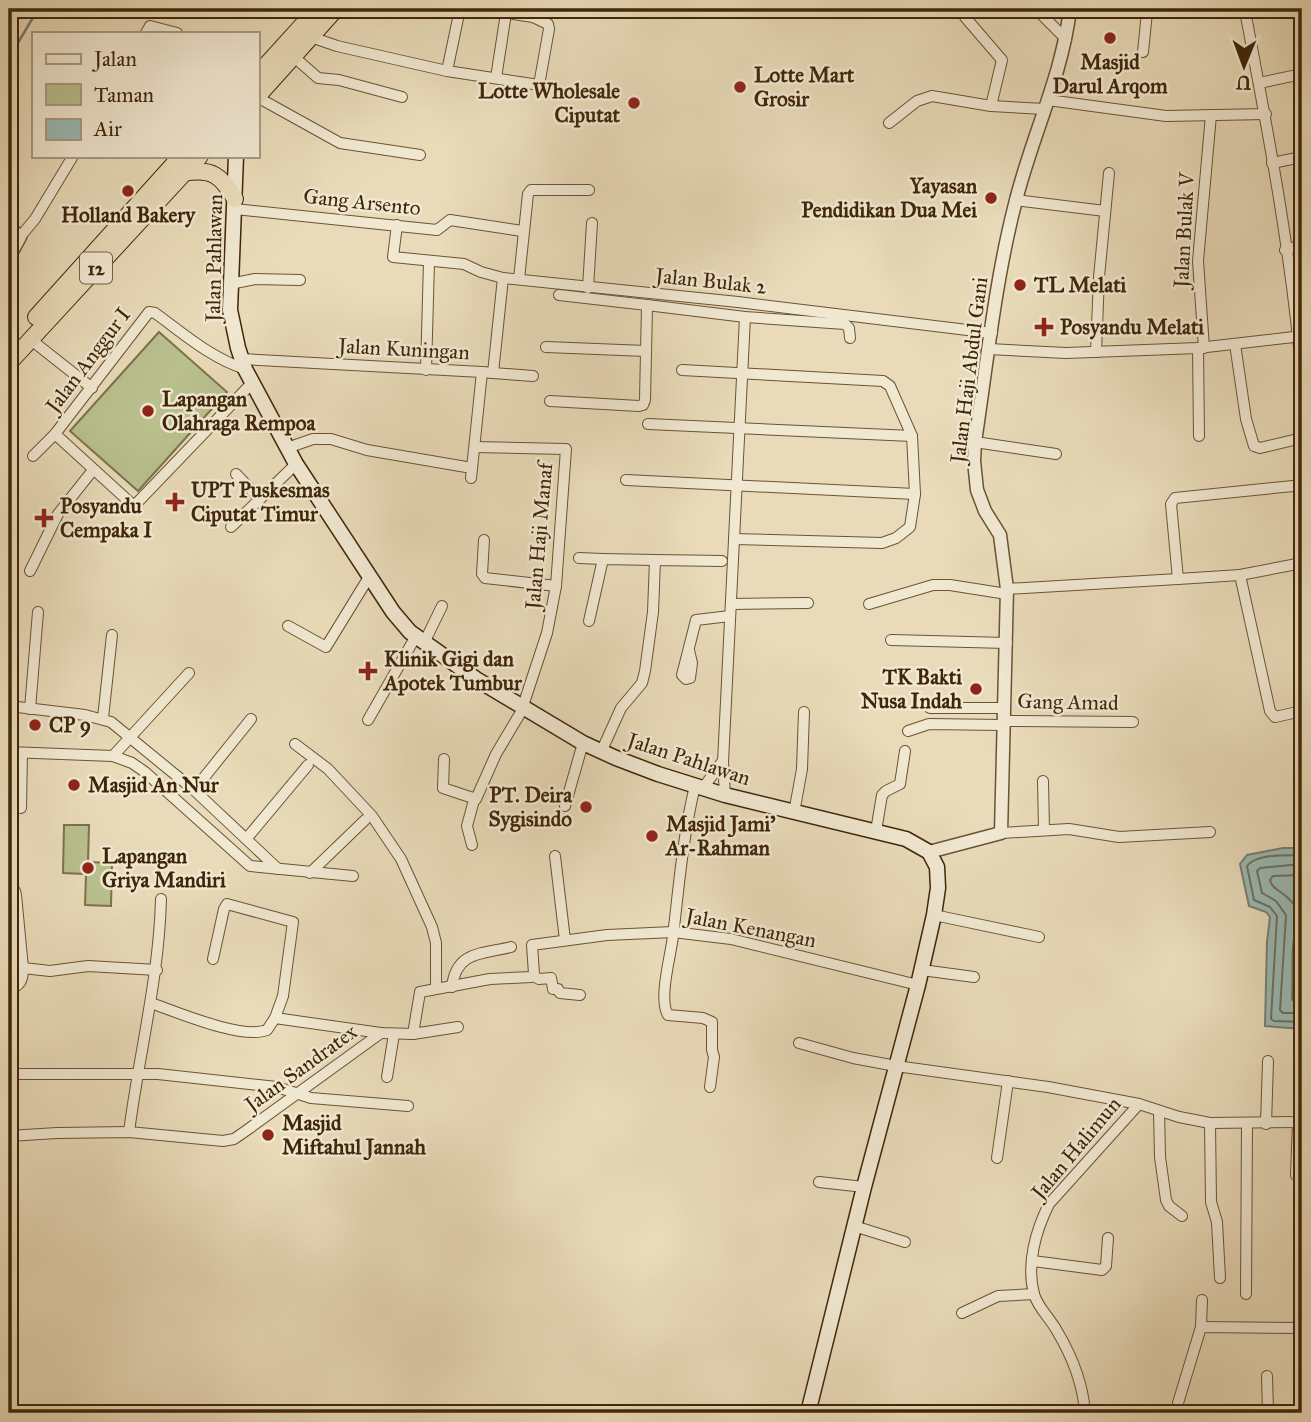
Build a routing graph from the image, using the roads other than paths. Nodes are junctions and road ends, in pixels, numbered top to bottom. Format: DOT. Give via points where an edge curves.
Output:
graph roads {
  1 [pos="317,9"];
  2 [pos="336,9"];
  3 [pos="460,9"];
  4 [pos="482,9"];
  5 [pos="1036,9"];
  6 [pos="1070,9"];
  7 [pos="1216,9"];
  8 [pos="1243,10"];
  9 [pos="1152,11"];
  10 [pos="506,13"];
  11 [pos="535,13"];
  12 [pos="965,17"];
  13 [pos="148,30"];
  14 [pos="167,32"];
  15 [pos="311,37"];
  16 [pos="1066,39"];
  17 [pos="1143,52"];
  18 [pos="293,57"];
  19 [pos="447,71"];
  20 [pos="259,73"];
  21 [pos="1302,74"];
  22 [pos="496,78"];
  23 [pos="1259,83"];
  24 [pos="259,95"];
  25 [pos="401,97"];
  26 [pos="259,98"];
  27 [pos="1047,105"];
  28 [pos="991,106"];
  29 [pos="1266,114"];
  30 [pos="1211,115"];
  31 [pos="889,123"];
  32 [pos="419,155"];
  33 [pos="1302,157"];
  34 [pos="73,158"];
  35 [pos="179,158"];
  36 [pos="198,158"];
  37 [pos="236,158"];
  38 [pos="1272,163"];
  39 [pos="183,173"];
  40 [pos="1109,173"];
  41 [pos="589,190"];
  42 [pos="1016,200"];
  43 [pos="235,204"];
  44 [pos="1105,211"];
  45 [pos="592,223"];
  46 [pos="397,225"];
  47 [pos="9,228"];
  48 [pos="522,231"];
  49 [pos="20,237"];
  50 [pos="1302,245"];
  51 [pos="1285,250"];
  52 [pos="9,257"];
  53 [pos="429,262"];
  54 [pos="503,278"];
  55 [pos="519,279"];
  56 [pos="300,280"];
  57 [pos="230,284"];
  58 [pos="587,288"];
  59 [pos="559,295"];
  60 [pos="647,305"];
  61 [pos="745,317"];
  62 [pos="992,333"];
  63 [pos="1300,336"];
  64 [pos="850,338"];
  65 [pos="30,339"];
  66 [pos="1235,344"];
  67 [pos="9,347"];
  68 [pos="546,347"];
  69 [pos="1201,348"];
  70 [pos="989,349"];
  71 [pos="646,351"];
  72 [pos="1096,352"];
  73 [pos="9,363"];
  74 [pos="243,364"];
  75 [pos="426,370"];
  76 [pos="682,370"];
  77 [pos="488,372"];
  78 [pos="742,372"];
  79 [pos="533,376"];
  80 [pos="1302,380"];
  81 [pos="252,383"];
  82 [pos="92,388"];
  83 [pos="550,401"];
  84 [pos="648,424"];
  85 [pos="739,428"];
  86 [pos="55,434"];
  87 [pos="912,436"];
  88 [pos="1199,436"];
  89 [pos="1302,438"];
  90 [pos="975,442"];
  91 [pos="475,447"];
  92 [pos="287,448"];
  93 [pos="1056,454"];
  94 [pos="33,456"];
  95 [pos="296,464"];
  96 [pos="93,470"];
  97 [pos="236,474"];
  98 [pos="626,480"];
  99 [pos="737,485"];
  100 [pos="1302,491"];
  101 [pos="915,494"];
  102 [pos="260,499"];
  103 [pos="231,527"];
  104 [pos="734,539"];
  105 [pos="484,540"];
  106 [pos="579,558"];
  107 [pos="603,559"];
  108 [pos="655,560"];
  109 [pos="722,561"];
  110 [pos="1302,562"];
  111 [pos="30,571"];
  112 [pos="1240,575"];
  113 [pos="369,577"];
  114 [pos="1178,579"];
  115 [pos="556,586"];
  116 [pos="1007,591"];
  117 [pos="808,603"];
  118 [pos="731,604"];
  119 [pos="869,604"];
  120 [pos="442,606"];
  121 [pos="38,612"];
  122 [pos="730,616"];
  123 [pos="589,621"];
  124 [pos="288,626"];
  125 [pos="112,635"];
  126 [pos="420,640"];
  127 [pos="891,640"];
  128 [pos="1007,643"];
  129 [pos="689,650"];
  130 [pos="189,673"];
  131 [pos="9,706"];
  132 [pos="524,706"];
  133 [pos="930,708"];
  134 [pos="30,709"];
  135 [pos="1302,711"];
  136 [pos="804,712"];
  137 [pos="103,718"];
  138 [pos="1003,718"];
  139 [pos="251,719"];
  140 [pos="368,720"];
  141 [pos="1133,722"];
  142 [pos="908,731"];
  143 [pos="132,738"];
  144 [pos="583,743"];
  145 [pos="295,744"];
  146 [pos="602,750"];
  147 [pos="905,751"];
  148 [pos="9,752"];
  149 [pos="22,753"];
  150 [pos="113,757"];
  151 [pos="444,759"];
  152 [pos="723,762"];
  153 [pos="308,765"];
  154 [pos="1043,781"];
  155 [pos="699,787"];
  156 [pos="194,790"];
  157 [pos="725,795"];
  158 [pos="474,800"];
  159 [pos="565,806"];
  160 [pos="21,808"];
  161 [pos="794,813"];
  162 [pos="365,820"];
  163 [pos="1044,830"];
  164 [pos="876,831"];
  165 [pos="1210,832"];
  166 [pos="1001,833"];
  167 [pos="247,838"];
  168 [pos="472,845"];
  169 [pos="929,852"];
  170 [pos="555,856"];
  171 [pos="278,869"];
  172 [pos="310,873"];
  173 [pos="353,876"];
  174 [pos="9,887"];
  175 [pos="162,899"];
  176 [pos="934,915"];
  177 [pos="673,932"];
  178 [pos="1039,937"];
  179 [pos="565,940"];
  180 [pos="511,947"];
  181 [pos="212,959"];
  182 [pos="23,968"];
  183 [pos="157,970"];
  184 [pos="922,970"];
  185 [pos="533,976"];
  186 [pos="974,977"];
  187 [pos="918,985"];
  188 [pos="452,987"];
  189 [pos="9,988"];
  190 [pos="436,988"];
  191 [pos="580,995"];
  192 [pos="151,1003"];
  193 [pos="275,1018"];
  194 [pos="458,1027"];
  195 [pos="381,1033"];
  196 [pos="394,1034"];
  197 [pos="413,1034"];
  198 [pos="799,1043"];
  199 [pos="1268,1061"];
  200 [pos="896,1066"];
  201 [pos="136,1072"];
  202 [pos="9,1074"];
  203 [pos="387,1077"];
  204 [pos="1009,1080"];
  205 [pos="710,1087"];
  206 [pos="298,1093"];
  207 [pos="1139,1104"];
  208 [pos="408,1106"];
  209 [pos="1159,1111"];
  210 [pos="1300,1122"];
  211 [pos="1209,1123"];
  212 [pos="1247,1124"];
  213 [pos="1266,1124"];
  214 [pos="129,1132"];
  215 [pos="9,1136"];
  216 [pos="997,1158"];
  217 [pos="1296,1175"];
  218 [pos="819,1182"];
  219 [pos="864,1187"];
  220 [pos="1182,1216"];
  221 [pos="854,1226"];
  222 [pos="1108,1238"];
  223 [pos="905,1242"];
  224 [pos="1033,1261"];
  225 [pos="1220,1278"];
  226 [pos="1034,1294"];
  227 [pos="1247,1294"];
  228 [pos="1202,1300"];
  229 [pos="962,1313"];
  230 [pos="1201,1327"];
  231 [pos="1302,1328"];
  232 [pos="1267,1376"];
  233 [pos="808,1413"];
  234 [pos="1085,1413"];
  235 [pos="1178,1413"];
  236 [pos="1268,1413"];
  1 -- 20 [label="highway"];
  2 -- 15 [label="highway"];
  3 -- 19 [label="street"];
  4 -- 10 [label="street"];
  5 -- 16 [label="street"];
  6 -- 9 [label="street"];
  6 -- 16 [label="street, Jalan Haji Abdul Gani"];
  7 -- 9 [label="street"];
  8 -- 23 [label="street"];
  9 -- 17 [label="street"];
  10 -- 11 [label="street"];
  10 -- 22 [label="street"];
  11 -- 22 [label="street" via="550,26 540,83"];
  12 -- 28 [label="street" via="1002,60"];
  13 -- 14 [label="street"];
  15 -- 18 [label="highway"];
  15 -- 19 [label="street"];
  16 -- 27 [label="street, Jalan Haji Abdul Gani"];
  18 -- 24 [label="highway"];
  18 -- 25 [label="street" via="318,78"];
  19 -- 22 [label="street"];
  21 -- 23 [label="street"];
  23 -- 29 [label="street"];
  26 -- 32 [label="street" via="340,144"];
  27 -- 28 [label="street"];
  27 -- 30 [label="street" via="1166,116"];
  27 -- 42 [label="street, Jalan Haji Abdul Gani"];
  28 -- 31 [label="street" via="924,97"];
  29 -- 30 [label="street"];
  29 -- 38 [label="street"];
  30 -- 69 [label="street, Jalan Bulak V" via="1199,249"];
  33 -- 38 [label="street"];
  34 -- 49 [label="street"];
  35 -- 67 [label="highway, 12"];
  36 -- 39 [label="highway, 12"];
  37 -- 43 [label="main road, Jalan Pahlawan"];
  38 -- 51 [label="street"];
  39 -- 43 [label="highway" via="215,174 225,182"];
  39 -- 65 [label="highway, 12"];
  40 -- 44 [label="street"];
  41 -- 48 [label="street" via="531,190"];
  42 -- 44 [label="street"];
  42 -- 62 [label="street, Jalan Haji Abdul Gani" via="1004,246"];
  43 -- 46 [label="street, Gang Arsento"];
  43 -- 57 [label="main road, Jalan Pahlawan"];
  44 -- 72 [label="street"];
  45 -- 58 [label="street"];
  46 -- 48 [label="street, Gang Arsento" via="437,230 450,220"];
  46 -- 53 [label="street, Jalan Bulak 2" via="393,257"];
  47 -- 49 [label="street"];
  48 -- 55 [label="street"];
  49 -- 52 [label="street"];
  50 -- 51 [label="street"];
  51 -- 63 [label="street"];
  53 -- 54 [label="street, Jalan Bulak 2" via="464,264"];
  53 -- 75 [label="street"];
  54 -- 55 [label="street, Jalan Bulak 2"];
  54 -- 77 [label="street"];
  55 -- 58 [label="street, Jalan Bulak 2"];
  56 -- 57 [label="street" via="255,279"];
  57 -- 74 [label="main road, Jalan Pahlawan" via="230,310"];
  58 -- 62 [label="street, Jalan Bulak 2"];
  59 -- 60 [label="street"];
  60 -- 61 [label="street"];
  60 -- 71 [label="street"];
  61 -- 64 [label="street" via="845,324"];
  61 -- 78 [label="street"];
  62 -- 70 [label="street, Jalan Haji Abdul Gani"];
  63 -- 66 [label="street"];
  63 -- 80 [label="street"];
  65 -- 73 [label="highway, 12"];
  65 -- 82 [label="street"];
  66 -- 69 [label="street"];
  66 -- 89 [label="street" via="1254,446"];
  68 -- 71 [label="street"];
  69 -- 72 [label="street"];
  69 -- 88 [label="street, Jalan Bulak V"];
  70 -- 72 [label="street"];
  70 -- 90 [label="street, Jalan Haji Abdul Gani"];
  71 -- 83 [label="street" via="643,405"];
  74 -- 75 [label="street, Jalan Kuningan"];
  74 -- 81 [label="main road, Jalan Pahlawan"];
  74 -- 82 [label="street, Jalan Anggur I" via="230,364 201,348 151,312"];
  75 -- 77 [label="street, Jalan Kuningan"];
  76 -- 78 [label="street"];
  77 -- 79 [label="street"];
  77 -- 91 [label="street, Jalan Kuningan"];
  78 -- 85 [label="street"];
  78 -- 87 [label="street" via="887,382"];
  81 -- 92 [label="main road, Jalan Pahlawan"];
  81 -- 96 [label="street, Jalan Anggur I" via="137,505 131,506"];
  82 -- 86 [label="street, Jalan Anggur I"];
  84 -- 85 [label="street"];
  85 -- 87 [label="street"];
  85 -- 99 [label="street"];
  86 -- 94 [label="street"];
  86 -- 96 [label="street, Jalan Anggur I"];
  87 -- 101 [label="street"];
  90 -- 93 [label="street"];
  90 -- 116 [label="street, Jalan Haji Abdul Gani" via="978,491 1000,535"];
  91 -- 92 [label="street, Jalan Kuningan" via="472,473 331,439 313,439"];
  91 -- 115 [label="street, Jalan Haji Manaf" via="566,449"];
  92 -- 95 [label="main road, Jalan Pahlawan"];
  95 -- 102 [label="street"];
  95 -- 113 [label="main road, Jalan Pahlawan"];
  96 -- 111 [label="street" via="58,514"];
  97 -- 102 [label="street"];
  98 -- 99 [label="street"];
  99 -- 101 [label="street"];
  99 -- 104 [label="street"];
  100 -- 114 [label="street" via="1293,486 1172,499"];
  101 -- 104 [label="street" via="910,527 882,543"];
  102 -- 103 [label="street"];
  104 -- 118 [label="street"];
  105 -- 115 [label="street" via="485,578"];
  106 -- 107 [label="street"];
  107 -- 108 [label="street"];
  107 -- 123 [label="street"];
  108 -- 109 [label="street"];
  108 -- 146 [label="street" via="642,683 621,708"];
  110 -- 112 [label="street"];
  112 -- 114 [label="street"];
  112 -- 135 [label="street" via="1270,711 1279,717"];
  113 -- 124 [label="street" via="326,647"];
  113 -- 126 [label="main road, Jalan Pahlawan"];
  114 -- 116 [label="street"];
  115 -- 132 [label="street, Jalan Haji Manaf"];
  116 -- 119 [label="street" via="933,585"];
  116 -- 128 [label="street, Jalan Haji Abdul Gani"];
  117 -- 118 [label="street"];
  118 -- 122 [label="street"];
  120 -- 126 [label="street"];
  121 -- 134 [label="street"];
  122 -- 129 [label="street" via="696,620"];
  122 -- 152 [label="street"];
  125 -- 137 [label="street"];
  126 -- 132 [label="main road, Jalan Pahlawan"];
  126 -- 140 [label="street"];
  127 -- 128 [label="street"];
  128 -- 138 [label="street, Jalan Haji Abdul Gani"];
  130 -- 143 [label="street"];
  131 -- 134 [label="street"];
  132 -- 144 [label="main road, Jalan Pahlawan"];
  132 -- 158 [label="street, Jalan Haji Manaf"];
  133 -- 138 [label="street"];
  134 -- 137 [label="street"];
  136 -- 161 [label="street" via="802,769"];
  137 -- 143 [label="street"];
  138 -- 141 [label="street, Gang Amad"];
  138 -- 142 [label="street" via="929,724"];
  138 -- 166 [label="street, Jalan Haji Abdul Gani"];
  139 -- 156 [label="street"];
  143 -- 150 [label="street"];
  143 -- 156 [label="street"];
  144 -- 146 [label="main road, Jalan Pahlawan"];
  144 -- 159 [label="street"];
  145 -- 190 [label="street" via="328,769 372,816 401,859 432,927"];
  146 -- 155 [label="main road, Jalan Pahlawan"];
  147 -- 164 [label="street" via="900,784 882,795"];
  148 -- 149 [label="street"];
  149 -- 150 [label="street"];
  149 -- 160 [label="street"];
  150 -- 171 [label="street" via="132,762 145,772 250,866"];
  151 -- 158 [label="street" via="443,788"];
  152 -- 155 [label="street"];
  152 -- 157 [label="street"];
  153 -- 167 [label="street"];
  154 -- 163 [label="street"];
  155 -- 157 [label="main road, Jalan Pahlawan"];
  155 -- 177 [label="street"];
  156 -- 167 [label="street"];
  157 -- 161 [label="main road, Jalan Pahlawan"];
  158 -- 168 [label="street, Jalan Haji Manaf" via="467,826"];
  161 -- 164 [label="main road, Jalan Pahlawan"];
  162 -- 172 [label="street"];
  163 -- 165 [label="street" via="1119,836"];
  163 -- 166 [label="street"];
  164 -- 169 [label="main road, Jalan Pahlawan" via="916,843"];
  166 -- 169 [label="street"];
  167 -- 171 [label="street"];
  169 -- 176 [label="main road" via="938,877"];
  170 -- 179 [label="street"];
  171 -- 172 [label="street"];
  172 -- 173 [label="street"];
  174 -- 182 [label="street" via="16,895"];
  175 -- 183 [label="street"];
  176 -- 178 [label="street"];
  176 -- 184 [label="main road"];
  177 -- 179 [label="street, Jalan Kenangan"];
  177 -- 187 [label="street, Jalan Kenangan" via="732,939"];
  177 -- 205 [label="street" via="665,1011 712,1023"];
  179 -- 185 [label="street, Jalan Kenangan" via="532,945"];
  180 -- 188 [label="street" via="465,959 455,970"];
  181 -- 193 [label="street" via="227,904 293,922 283,996"];
  182 -- 183 [label="street" via="50,971 76,965"];
  182 -- 189 [label="street" via="20,983"];
  183 -- 192 [label="street"];
  184 -- 186 [label="street"];
  184 -- 187 [label="main road"];
  185 -- 188 [label="street"];
  185 -- 191 [label="street" via="551,978 559,993"];
  187 -- 200 [label="main road"];
  188 -- 190 [label="street"];
  190 -- 197 [label="street" via="418,995"];
  192 -- 193 [label="street" via="248,1033 267,1030"];
  192 -- 201 [label="street"];
  193 -- 195 [label="street, Jalan Sandratex"];
  194 -- 197 [label="street"];
  195 -- 196 [label="street"];
  195 -- 206 [label="street, Jalan Sandratex"];
  196 -- 197 [label="street"];
  196 -- 203 [label="street"];
  198 -- 200 [label="street"];
  199 -- 213 [label="street"];
  200 -- 204 [label="street"];
  200 -- 219 [label="main road"];
  201 -- 202 [label="street"];
  201 -- 206 [label="street"];
  201 -- 214 [label="street"];
  204 -- 207 [label="street"];
  204 -- 216 [label="street"];
  206 -- 208 [label="street"];
  206 -- 214 [label="street, Jalan Sandratex" via="228,1140"];
  207 -- 209 [label="street"];
  207 -- 224 [label="street, Jalan Halimun" via="1049,1204 1036,1235"];
  209 -- 211 [label="street"];
  209 -- 220 [label="street" via="1166,1199"];
  210 -- 213 [label="street"];
  210 -- 217 [label="street"];
  211 -- 212 [label="street"];
  211 -- 225 [label="street" via="1211,1202"];
  212 -- 213 [label="street"];
  212 -- 227 [label="street"];
  214 -- 215 [label="street, Jalan Sandratex"];
  218 -- 219 [label="street"];
  219 -- 221 [label="main road"];
  221 -- 223 [label="street"];
  221 -- 233 [label="main road"];
  222 -- 224 [label="street" via="1102,1270"];
  224 -- 226 [label="street, Jalan Halimun"];
  226 -- 229 [label="street" via="998,1296"];
  226 -- 234 [label="street" via="1079,1378"];
  228 -- 230 [label="street"];
  230 -- 231 [label="street"];
  230 -- 235 [label="street"];
  232 -- 236 [label="street"];
}
